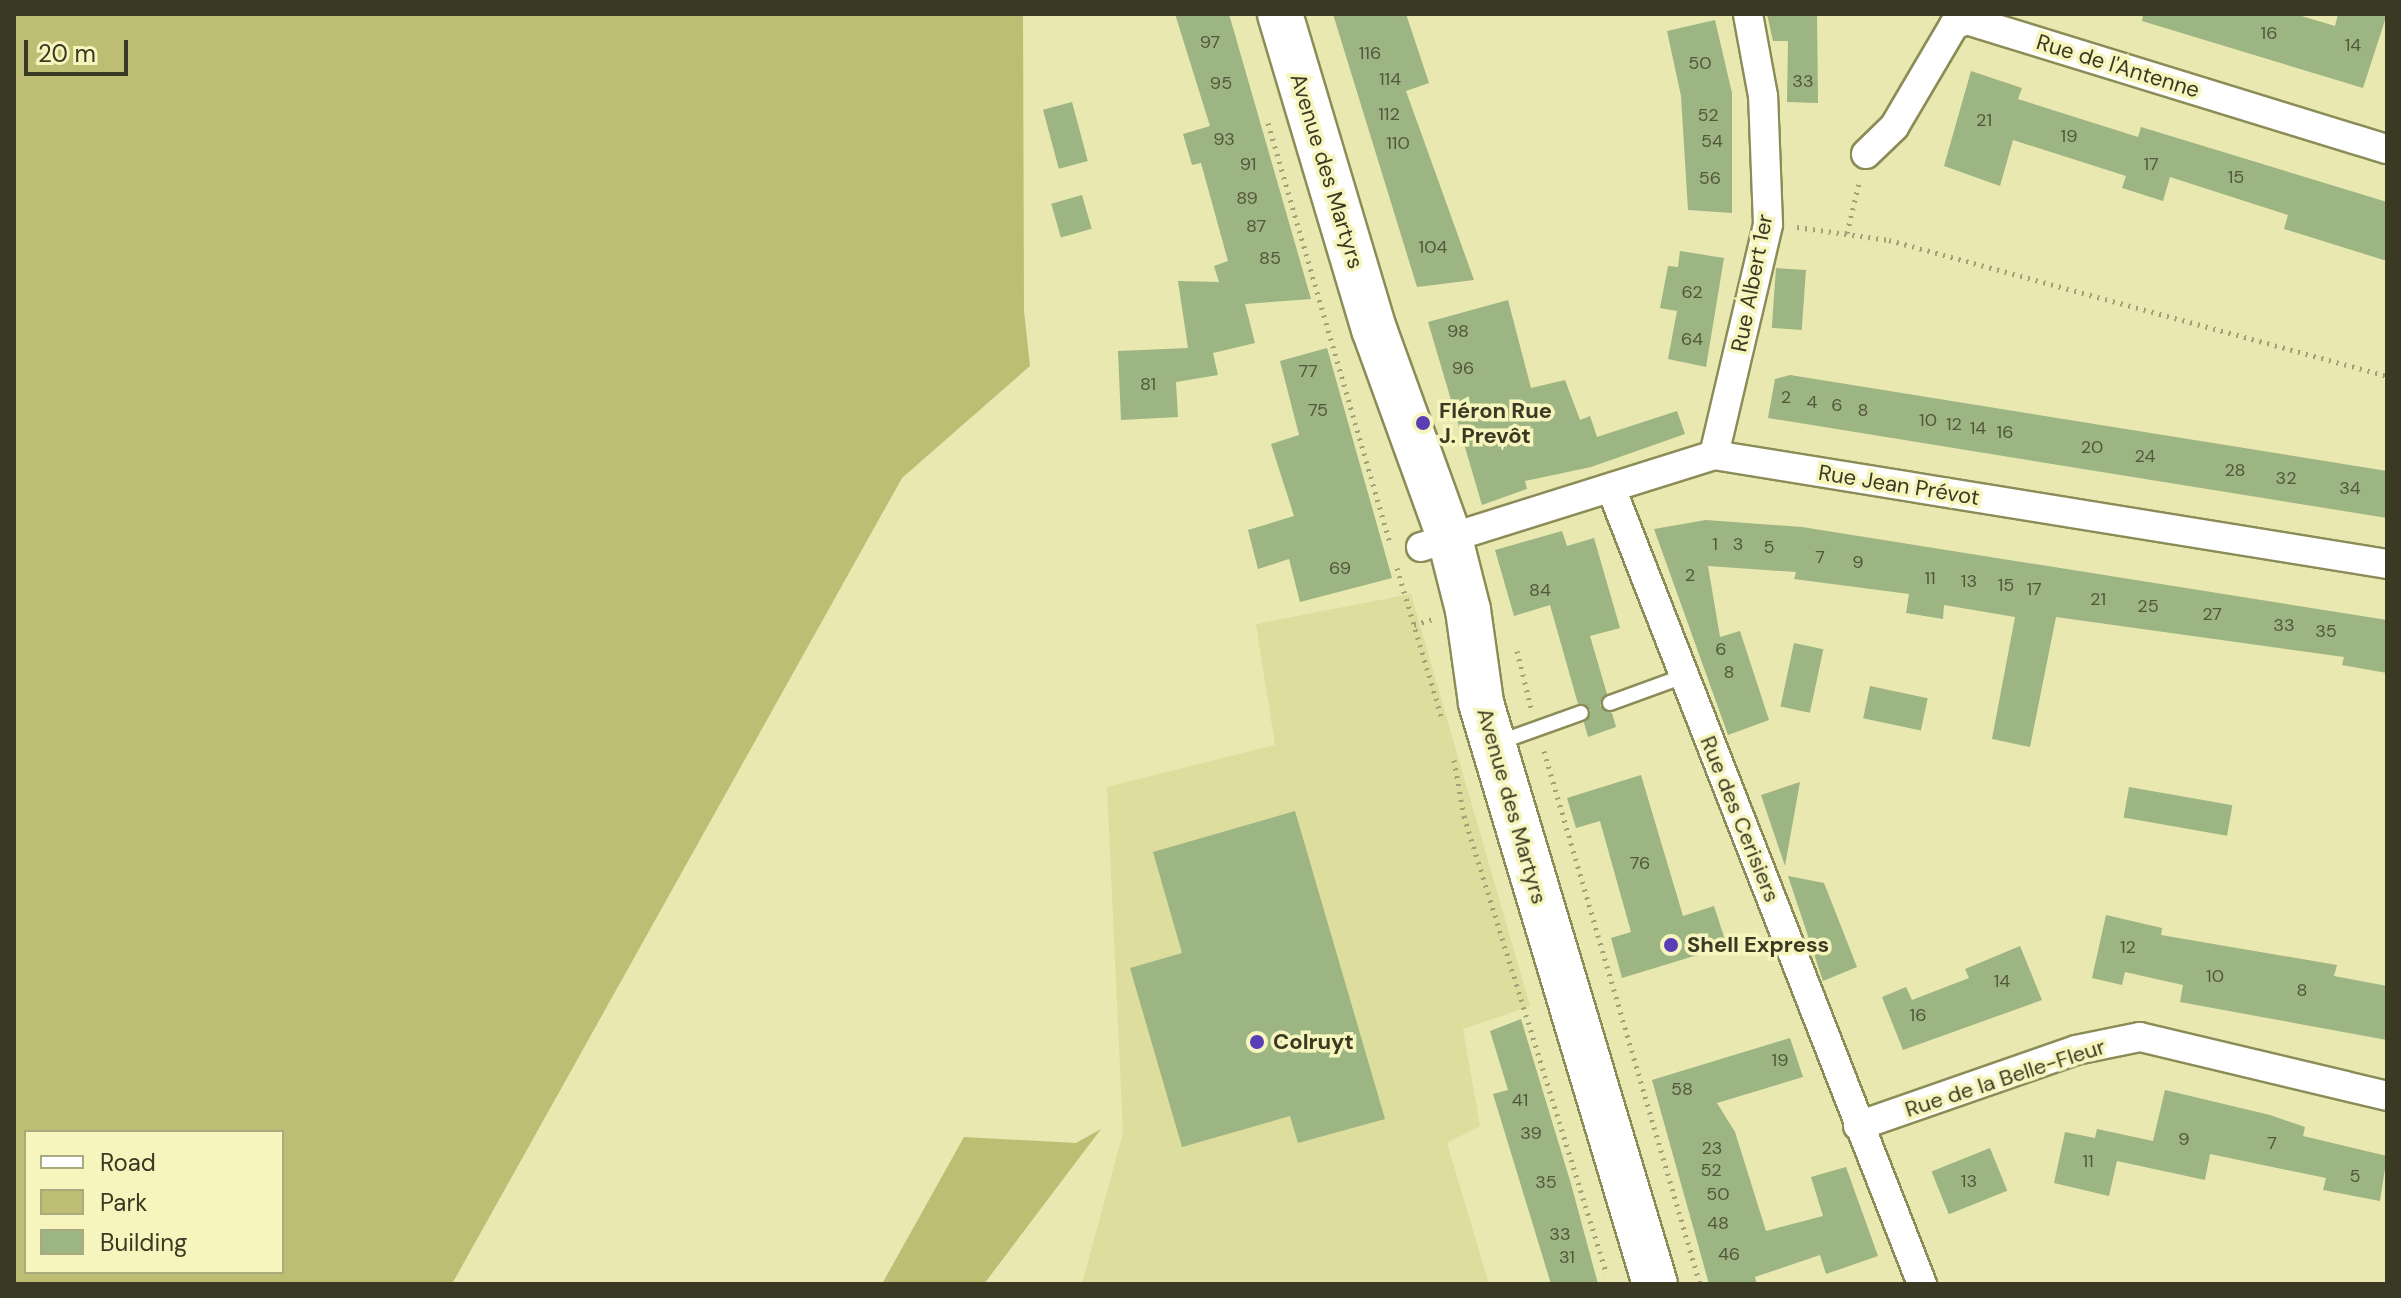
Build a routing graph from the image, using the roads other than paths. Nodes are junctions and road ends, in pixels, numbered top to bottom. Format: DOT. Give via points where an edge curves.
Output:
graph roads {
  1 [pos="1280,14"];
  2 [pos="1748,14"];
  3 [pos="2387,149"];
  4 [pos="1866,154"];
  5 [pos="1714,455"];
  6 [pos="1611,488"];
  7 [pos="1415,550"];
  8 [pos="2387,564"];
  9 [pos="1684,676"];
  10 [pos="1610,703"];
  11 [pos="1581,713"];
  12 [pos="1472,748"];
  13 [pos="2387,1096"];
  14 [pos="1858,1126"];
  15 [pos="1655,1284"];
  16 [pos="1922,1284"];
  1 -- 7 [label="main road, Avenue des Martyrs" via="1374,329 1382,424"];
  2 -- 5 [label="street, Rue Albert 1er" via="1763,96 1768,224"];
  3 -- 4 [label="street, Rue de l'Antenne" via="1967,20 1954,25 1894,127"];
  5 -- 6 [label="street, Rue Jean Prévot"];
  5 -- 8 [label="street, Rue Jean Prévot"];
  6 -- 7 [label="street, Rue Jean Prévot"];
  6 -- 9 [label="street, Rue des Cerisiers"];
  7 -- 12 [label="main road, Avenue des Martyrs" via="1478,698"];
  9 -- 10 [label="lane"];
  9 -- 14 [label="street, Rue des Cerisiers"];
  11 -- 12 [label="lane"];
  12 -- 15 [label="main road, Avenue des Martyrs"];
  13 -- 14 [label="street, Rue de la Belle-Fleur" via="2140,1037 2076,1050"];
  14 -- 16 [label="street, Rue des Cerisiers"];
}
